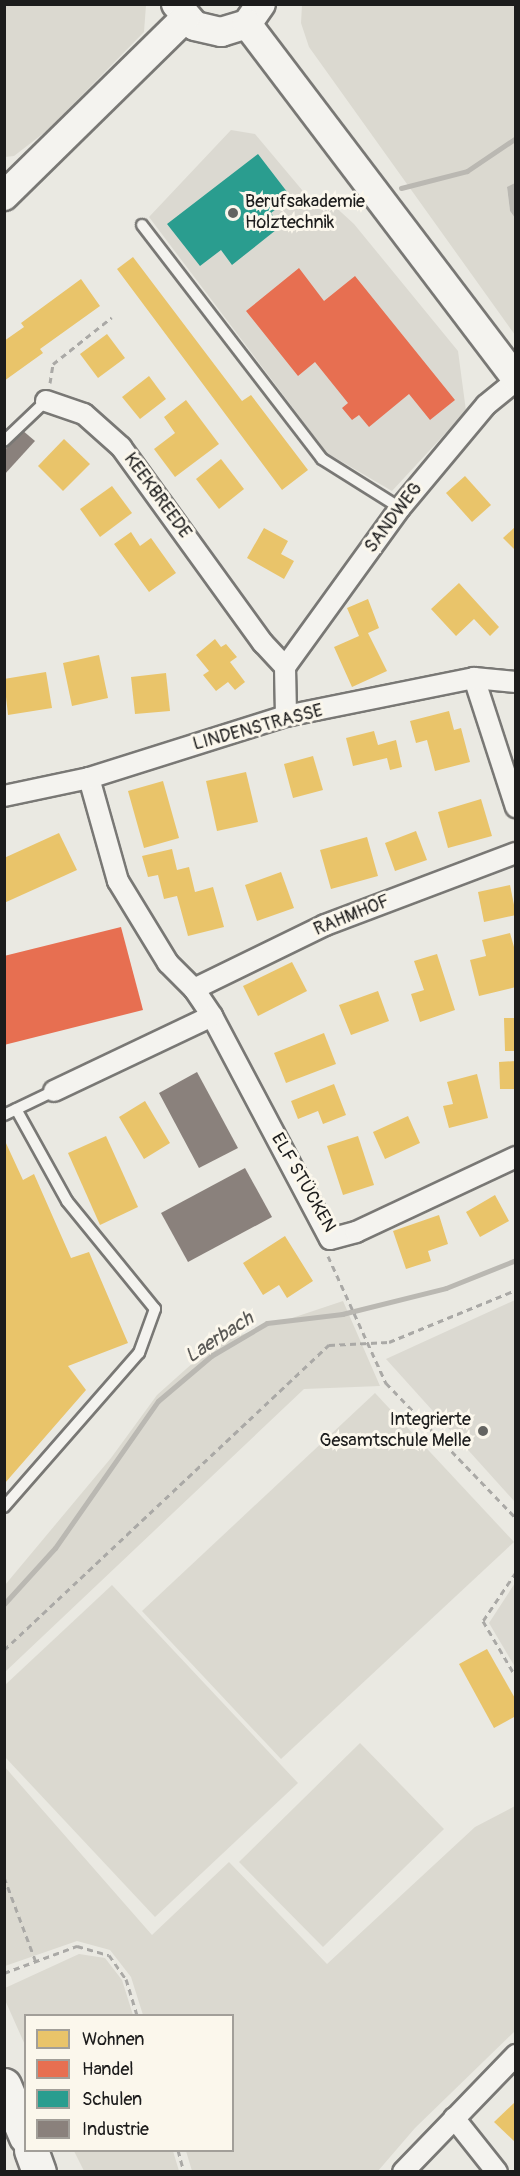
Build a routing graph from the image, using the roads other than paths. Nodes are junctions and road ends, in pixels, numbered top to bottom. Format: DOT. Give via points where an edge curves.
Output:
graph roads {
  1 [pos="181,11"];
  2 [pos="254,14"];
  3 [pos="4,196"];
  4 [pos="142,225"];
  5 [pos="516,379"];
  6 [pos="46,401"];
  7 [pos="4,441"];
  8 [pos="400,508"];
  9 [pos="285,667"];
  10 [pos="474,678"];
  11 [pos="516,682"];
  12 [pos="286,716"];
  13 [pos="89,778"];
  14 [pos="4,796"];
  15 [pos="516,807"];
  16 [pos="516,853"];
  17 [pos="194,989"];
  18 [pos="212,1016"];
  19 [pos="54,1091"];
  20 [pos="16,1109"];
  21 [pos="4,1115"];
  22 [pos="516,1157"];
  23 [pos="4,1507"];
  24 [pos="516,2055"];
  25 [pos="4,2085"];
  26 [pos="454,2118"];
  27 [pos="24,2132"];
  28 [pos="31,2152"];
  29 [pos="39,2172"];
  30 [pos="403,2172"];
  31 [pos="497,2172"];
  1 -- 2 [label="main road" via="208,31 228,31"];
  1 -- 3 [label="main road"];
  2 -- 5 [label="main road"];
  4 -- 8 [label="lane" via="322,459"];
  5 -- 8 [label="street, SANDWEG" via="486,405"];
  6 -- 7 [label="lane"];
  6 -- 9 [label="street, KEEKBREEDE" via="84,414 121,447 263,643"];
  8 -- 9 [label="street, SANDWEG"];
  9 -- 12 [label="street"];
  10 -- 11 [label="street, LINDENSTRASSE"];
  10 -- 12 [label="street, LINDENSTRASSE"];
  10 -- 15 [label="street"];
  12 -- 13 [label="street, LINDENSTRASSE"];
  13 -- 14 [label="street, LINDENSTRASSE"];
  13 -- 17 [label="street, ELF STÜCKEN" via="118,881 168,963"];
  16 -- 17 [label="street, RAHMHOF" via="325,925"];
  17 -- 18 [label="street, ELF STÜCKEN"];
  18 -- 19 [label="street"];
  18 -- 22 [label="street, ELF STÜCKEN" via="330,1239 356,1232"];
  19 -- 20 [label="lane"];
  20 -- 21 [label="lane"];
  20 -- 23 [label="lane" via="67,1201 154,1309 139,1353"];
  24 -- 26 [label="street"];
  25 -- 27 [label="highway"];
  26 -- 30 [label="street"];
  26 -- 31 [label="street"];
  28 -- 29 [label="highway"];
}
